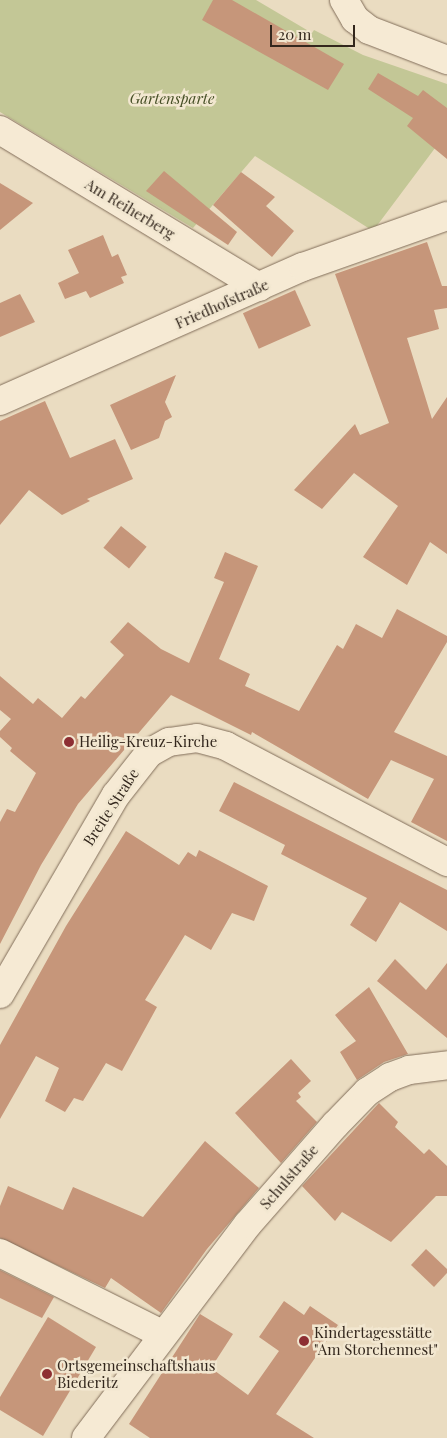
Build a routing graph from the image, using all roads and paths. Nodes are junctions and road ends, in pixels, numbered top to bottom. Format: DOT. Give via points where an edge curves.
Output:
graph roads {
  1 [pos="344,0"];
  2 [pos="447,60"];
  3 [pos="0,130"];
  4 [pos="447,216"];
  5 [pos="259,287"];
  6 [pos="0,400"];
  7 [pos="447,862"];
  8 [pos="0,994"];
  9 [pos="447,1065"];
  10 [pos="0,1254"];
  11 [pos="162,1334"];
  12 [pos="86,1438"];
  1 -- 2 [label="street" via="355,19 369,30"];
  3 -- 5 [label="street, Am Reiherberg"];
  4 -- 5 [label="street, Friedhofstraße"];
  5 -- 6 [label="street, Friedhofstraße"];
  7 -- 8 [label="street, Breite Straße" via="226,746 197,738 169,742 149,753 116,794"];
  9 -- 11 [label="street, Schulstraße" via="409,1070 367,1092 248,1224"];
  10 -- 11 [label="street"];
  11 -- 12 [label="street, Schulstraße"];
}
